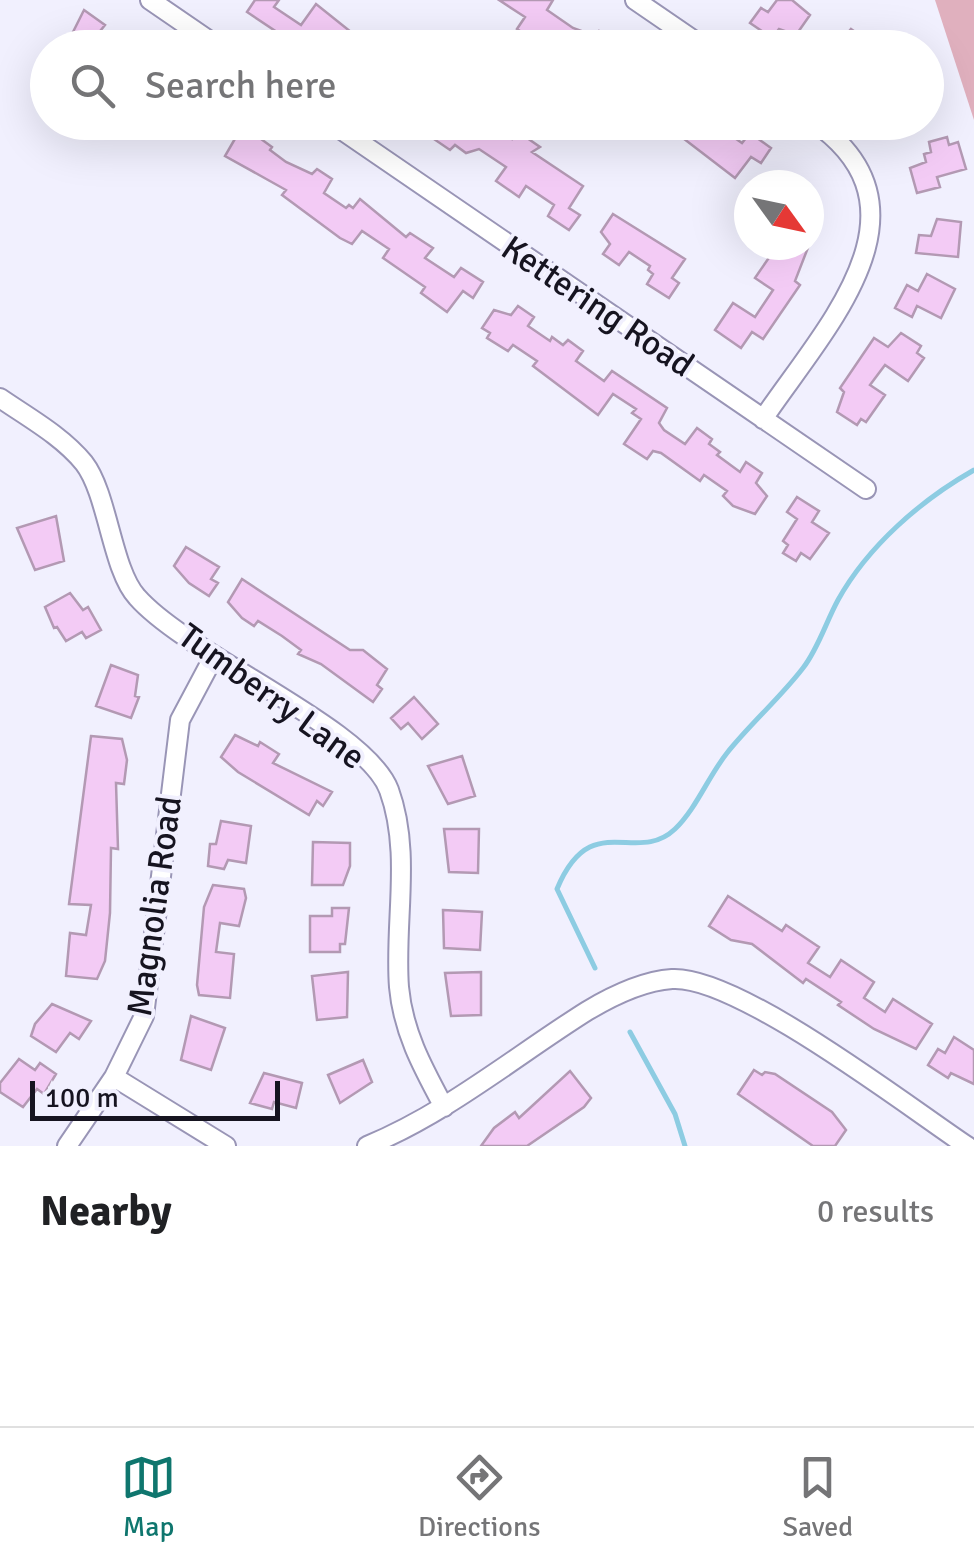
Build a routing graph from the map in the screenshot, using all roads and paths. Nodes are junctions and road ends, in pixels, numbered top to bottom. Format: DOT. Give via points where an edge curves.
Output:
graph roads {
  1 [pos="150,0"];
  2 [pos="635,0"];
  3 [pos="194,30"];
  4 [pos="678,30"];
  5 [pos="356,140"];
  6 [pos="834,140"];
  7 [pos="0,398"];
  8 [pos="764,419"];
  9 [pos="866,488"];
  10 [pos="214,656"];
  11 [pos="114,1078"];
  12 [pos="444,1107"];
  13 [pos="67,1146"];
  14 [pos="226,1146"];
  15 [pos="367,1146"];
  16 [pos="967,1146"];
  1 -- 3 [label="street"];
  2 -- 4 [label="street"];
  5 -- 8 [label="street, Kettering Road"];
  6 -- 8 [label="street" via="864,177 870,246 858,278"];
  7 -- 10 [label="street, Tumberry Lane" via="86,465 135,596"];
  8 -- 9 [label="street, Kettering Road"];
  10 -- 11 [label="street, Magnolia Road" via="180,720 144,1016"];
  10 -- 12 [label="street, Tumberry Lane" via="360,751 388,786 400,853 404,1017 413,1050"];
  11 -- 13 [label="street, Magnolia Road"];
  11 -- 14 [label="street"];
  12 -- 15 [label="street"];
  12 -- 16 [label="street" via="591,1009 674,979 708,983 749,1002"];
}
